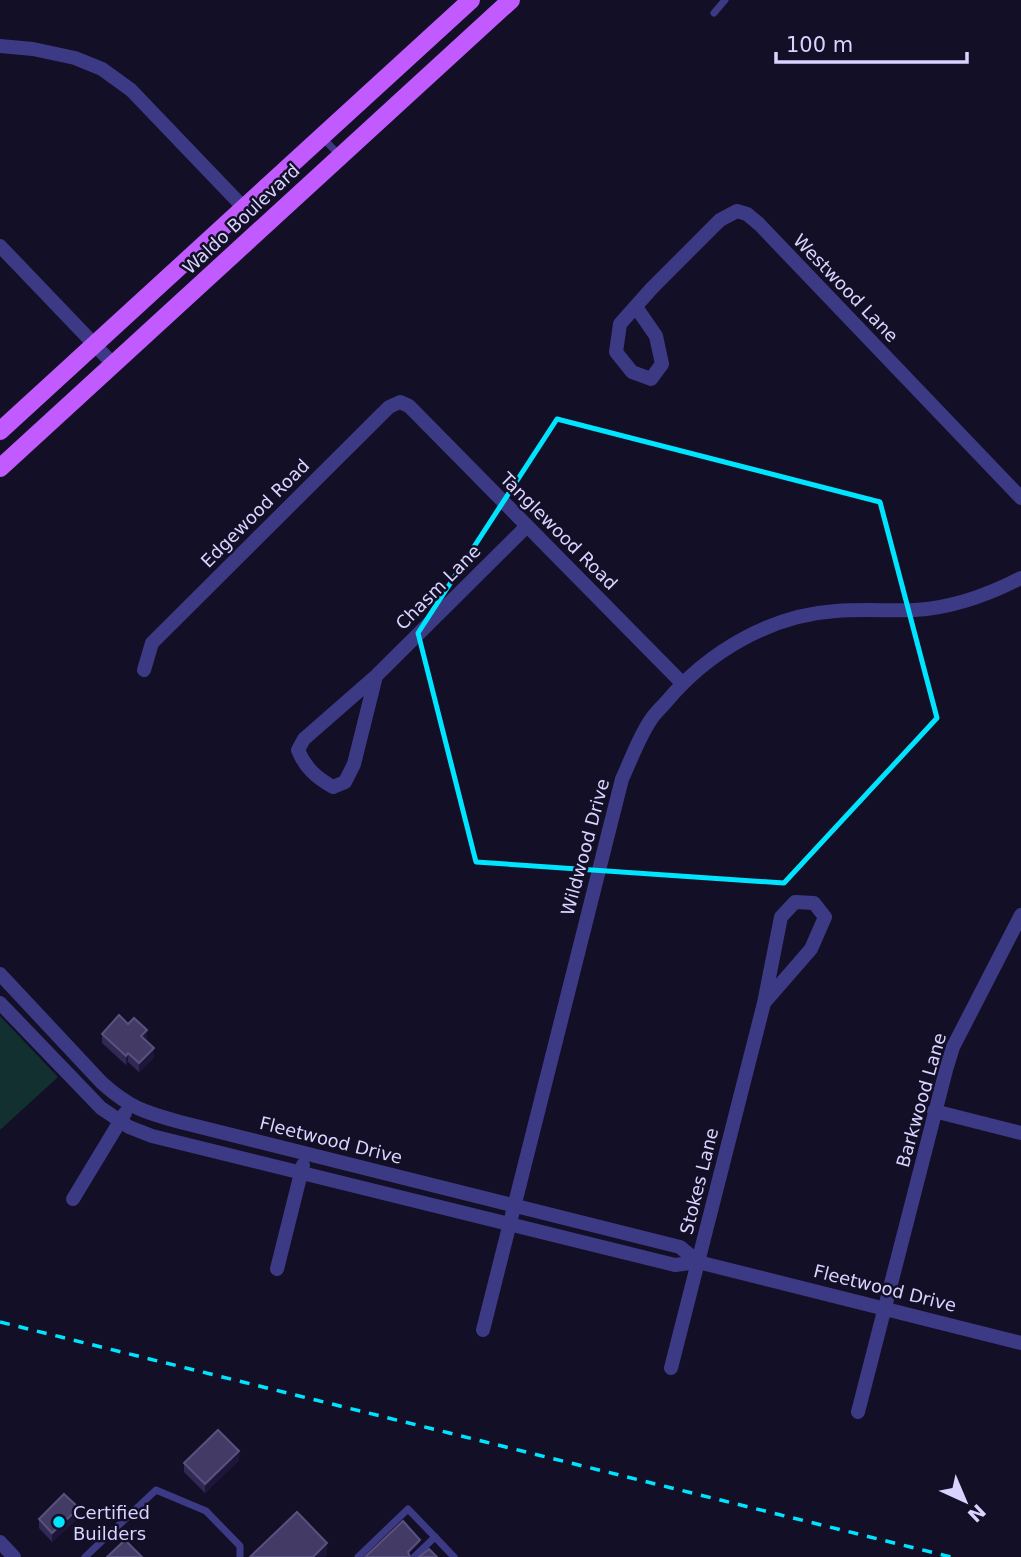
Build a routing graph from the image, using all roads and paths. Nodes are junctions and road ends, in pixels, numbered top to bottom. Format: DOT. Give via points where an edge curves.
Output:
graph roads {
  1 [pos="471,0"];
  2 [pos="510,0"];
  3 [pos="725,0"];
  4 [pos="714,13"];
  5 [pos="0,46"];
  6 [pos="322,137"];
  7 [pos="340,156"];
  8 [pos="244,208"];
  9 [pos="0,246"];
  10 [pos="636,307"];
  11 [pos="94,345"];
  12 [pos="114,365"];
  13 [pos="410,406"];
  14 [pos="0,431"];
  15 [pos="0,468"];
  16 [pos="1021,498"];
  17 [pos="527,526"];
  18 [pos="1021,578"];
  19 [pos="144,670"];
  20 [pos="376,676"];
  21 [pos="682,683"];
  22 [pos="1021,915"];
  23 [pos="0,974"];
  24 [pos="0,1003"];
  25 [pos="764,1003"];
  26 [pos="130,1105"];
  27 [pos="934,1111"];
  28 [pos="120,1121"];
  29 [pos="1021,1133"];
  30 [pos="306,1154"];
  31 [pos="301,1172"];
  32 [pos="73,1199"];
  33 [pos="514,1205"];
  34 [pos="509,1225"];
  35 [pos="698,1262"];
  36 [pos="277,1269"];
  37 [pos="885,1307"];
  38 [pos="483,1330"];
  39 [pos="1021,1343"];
  40 [pos="671,1368"];
  41 [pos="858,1412"];
  42 [pos="435,1537"];
  43 [pos="0,1542"];
  44 [pos="14,1557"];
  45 [pos="85,1557"];
  46 [pos="240,1557"];
  47 [pos="358,1557"];
  48 [pos="414,1557"];
  49 [pos="454,1557"];
  1 -- 6 [label="main road, Waldo Boulevard"];
  2 -- 7 [label="main road, Waldo Boulevard"];
  3 -- 4 [label="lane"];
  5 -- 8 [label="street" via="75,58 102,69 131,90"];
  6 -- 7 [label="lane"];
  6 -- 8 [label="main road, Waldo Boulevard"];
  7 -- 12 [label="main road, Waldo Boulevard"];
  8 -- 11 [label="main road, Waldo Boulevard"];
  9 -- 11 [label="street"];
  10 -- 10 [label="street, Westwood Lane" via="620,324 616,352 632,372 651,379 662,364 656,336"];
  10 -- 16 [label="street, Westwood Lane" via="720,220 737,211 747,214"];
  11 -- 12 [label="street"];
  11 -- 14 [label="main road, Waldo Boulevard"];
  12 -- 15 [label="main road, Waldo Boulevard"];
  13 -- 17 [label="street, Tanglewood Road"];
  13 -- 19 [label="street, Edgewood Road" via="400,402 389,407 152,643"];
  17 -- 20 [label="street, Chasm Lane"];
  17 -- 21 [label="street, Tanglewood Road"];
  18 -- 21 [label="street, Wildwood Drive" via="983,596 941,607 833,611 777,624 735,643"];
  20 -- 20 [label="street, Chasm Lane" via="304,739 298,750 302,762 333,787 345,782 354,764"];
  21 -- 33 [label="street, Wildwood Drive" via="650,721 622,779"];
  22 -- 27 [label="street, Barkwood Lane" via="953,1047"];
  23 -- 26 [label="street, Fleetwood Drive" via="102,1083"];
  24 -- 28 [label="street, Fleetwood Drive" via="101,1108"];
  25 -- 25 [label="street, Stokes Lane" via="811,949 825,917 814,903 795,902 781,917"];
  25 -- 35 [label="street, Stokes Lane"];
  26 -- 28 [label="street"];
  26 -- 30 [label="street, Fleetwood Drive"];
  27 -- 29 [label="street"];
  27 -- 37 [label="street, Barkwood Lane"];
  28 -- 31 [label="street, Fleetwood Drive" via="152,1136"];
  28 -- 32 [label="street"];
  30 -- 31 [label="street"];
  30 -- 33 [label="street, Fleetwood Drive"];
  31 -- 34 [label="street, Fleetwood Drive"];
  31 -- 36 [label="street"];
  33 -- 34 [label="street, Wildwood Drive"];
  33 -- 35 [label="street, Fleetwood Drive" via="680,1247"];
  34 -- 35 [label="street, Fleetwood Drive" via="675,1265"];
  34 -- 38 [label="street, Wildwood Drive"];
  35 -- 37 [label="street, Fleetwood Drive"];
  35 -- 40 [label="street, Stokes Lane"];
  37 -- 39 [label="street, Fleetwood Drive"];
  37 -- 41 [label="street, Barkwood Lane"];
  42 -- 47 [label="lane" via="408,1509"];
  42 -- 48 [label="lane"];
  42 -- 49 [label="lane"];
  43 -- 44 [label="street"];
  45 -- 46 [label="lane" via="156,1490 206,1511 240,1545"];
}
